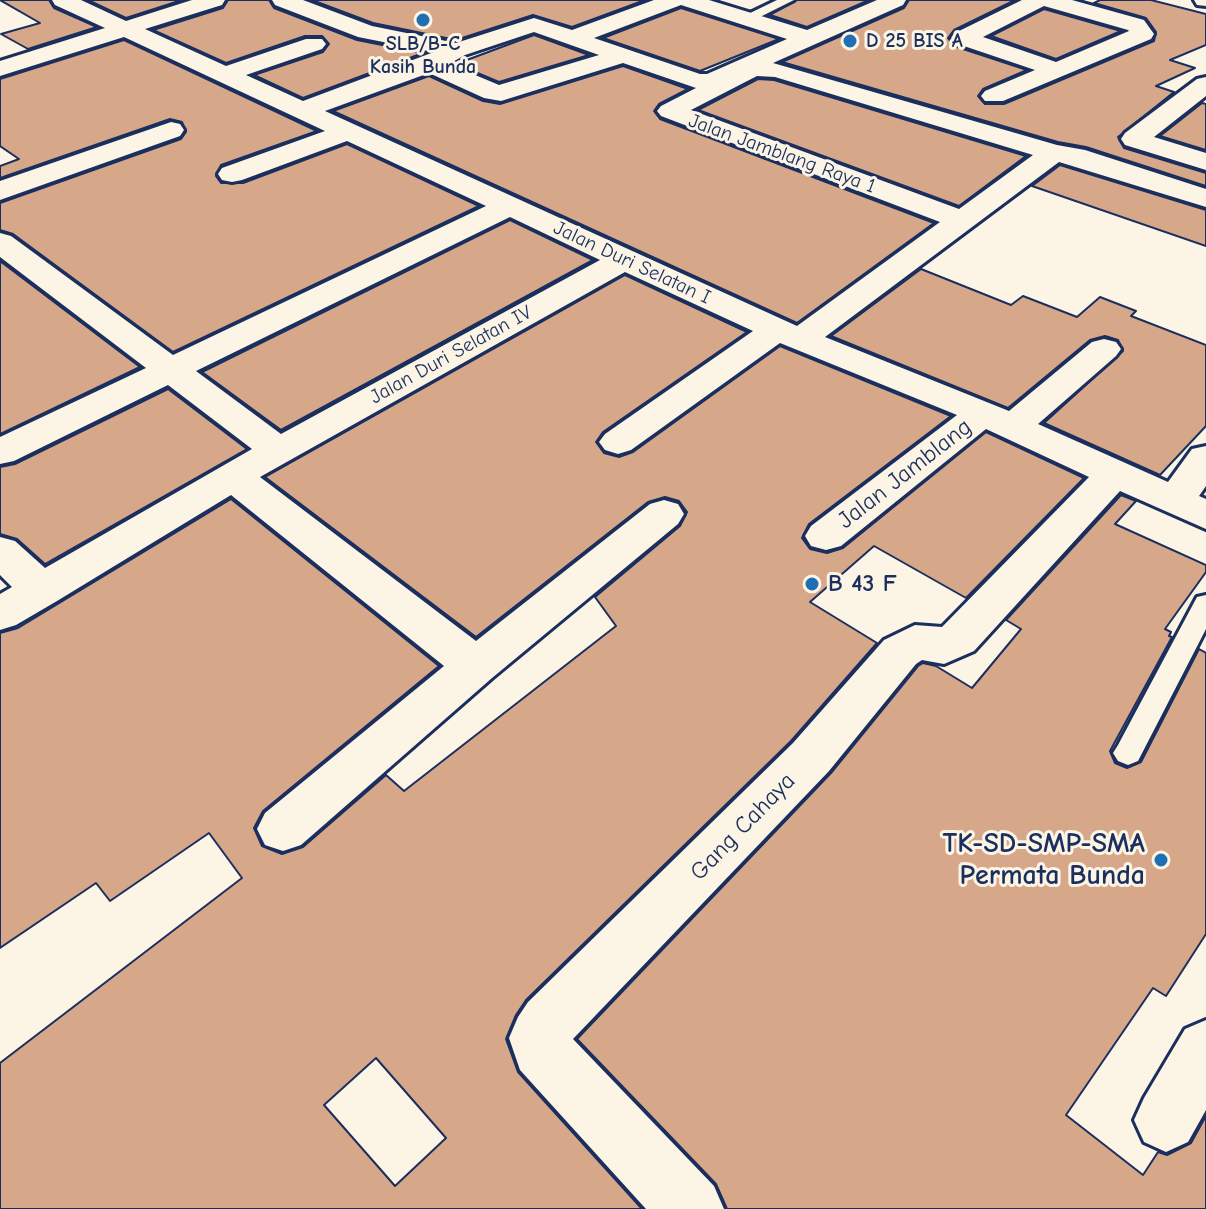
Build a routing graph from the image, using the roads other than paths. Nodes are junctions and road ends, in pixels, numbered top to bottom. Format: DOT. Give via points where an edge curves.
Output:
graph roads {
  1 [pos="63,0"];
  2 [pos="214,0"];
  3 [pos="283,0"];
  4 [pos="674,0"];
  5 [pos="687,0"];
  6 [pos="788,0"];
  7 [pos="895,0"];
  8 [pos="909,0"];
  9 [pos="1050,1"];
  10 [pos="753,15"];
  11 [pos="874,16"];
  12 [pos="128,29"];
  13 [pos="573,38"];
  14 [pos="810,39"];
  15 [pos="314,44"];
  16 [pos="457,50"];
  17 [pos="625,55"];
  18 [pos="430,64"];
  19 [pos="0,69"];
  20 [pos="1057,70"];
  21 [pos="226,74"];
  22 [pos="1206,84"];
  23 [pos="994,96"];
  24 [pos="304,110"];
  25 [pos="171,130"];
  26 [pos="351,131"];
  27 [pos="1054,153"];
  28 [pos="1206,162"];
  29 [pos="232,174"];
  30 [pos="0,191"];
  31 [pos="1206,198"];
  32 [pos="510,206"];
  33 [pos="962,220"];
  34 [pos="0,243"];
  35 [pos="623,260"];
  36 [pos="788,335"];
  37 [pos="1104,349"];
  38 [pos="168,369"];
  39 [pos="998,420"];
  40 [pos="618,442"];
  41 [pos="278,450"];
  42 [pos="0,452"];
  43 [pos="1206,458"];
  44 [pos="1114,474"];
  45 [pos="233,476"];
  46 [pos="1190,508"];
  47 [pos="664,514"];
  48 [pos="826,536"];
  49 [pos="0,551"];
  50 [pos="42,590"];
  51 [pos="1206,604"];
  52 [pos="0,614"];
  53 [pos="476,666"];
  54 [pos="1128,753"];
  55 [pos="283,829"];
  56 [pos="1206,1050"];
  57 [pos="1166,1120"];
  58 [pos="691,1209"];
  1 -- 12 [label="street, Jalan Duri Selatan I"];
  2 -- 12 [label="street"];
  3 -- 16 [label="street" via="366,32"];
  4 -- 13 [label="street"];
  5 -- 14 [label="street"];
  6 -- 10 [label="lane"];
  7 -- 14 [label="street"];
  8 -- 11 [label="street"];
  9 -- 20 [label="street" via="963,38"];
  9 -- 20 [label="street" via="1136,25 1143,34"];
  12 -- 19 [label="street"];
  12 -- 21 [label="street, Jalan Duri Selatan I"];
  13 -- 16 [label="street" via="534,25"];
  13 -- 17 [label="street"];
  14 -- 17 [label="street" via="711,81"];
  15 -- 21 [label="street"];
  16 -- 18 [label="street"];
  17 -- 18 [label="street" via="501,93"];
  18 -- 24 [label="street"];
  20 -- 23 [label="street"];
  21 -- 24 [label="street, Jalan Duri Selatan I"];
  22 -- 28 [label="street" via="1134,139"];
  24 -- 26 [label="street, Jalan Duri Selatan I"];
  25 -- 30 [label="street"];
  26 -- 29 [label="street"];
  26 -- 32 [label="street, Jalan Duri Selatan I"];
  27 -- 31 [label="street, Jalan Jamblang Raya 1"];
  27 -- 33 [label="street"];
  27 -- 33 [label="street, Jalan Jamblang Raya 1" via="762,68 670,111"];
  32 -- 35 [label="street, Jalan Duri Selatan I"];
  32 -- 38 [label="street"];
  33 -- 36 [label="street"];
  34 -- 38 [label="street"];
  35 -- 36 [label="street, Jalan Duri Selatan I"];
  35 -- 41 [label="street, Jalan Duri Selatan IV"];
  36 -- 39 [label="street, Jalan Duri Selatan I"];
  36 -- 40 [label="street"];
  37 -- 39 [label="street, Jalan Jamblang"];
  38 -- 41 [label="street"];
  38 -- 42 [label="street"];
  39 -- 44 [label="street, Jalan Duri Selatan I"];
  39 -- 48 [label="street, Jalan Jamblang"];
  41 -- 45 [label="street, Jalan Duri Selatan IV"];
  43 -- 46 [label="street"];
  44 -- 46 [label="street, Jalan Duri Selatan I"];
  44 -- 58 [label="street, Gang Cahaya" via="958,639 944,647 915,642 900,652 811,757 539,1038 541,1049"];
  45 -- 50 [label="street, Jalan Duri Selatan IV"];
  45 -- 53 [label="street"];
  47 -- 53 [label="street"];
  49 -- 50 [label="street"];
  50 -- 52 [label="street, Jalan Duri Selatan IV"];
  51 -- 54 [label="lane"];
  53 -- 55 [label="street"];
  56 -- 57 [label="street"];
}
